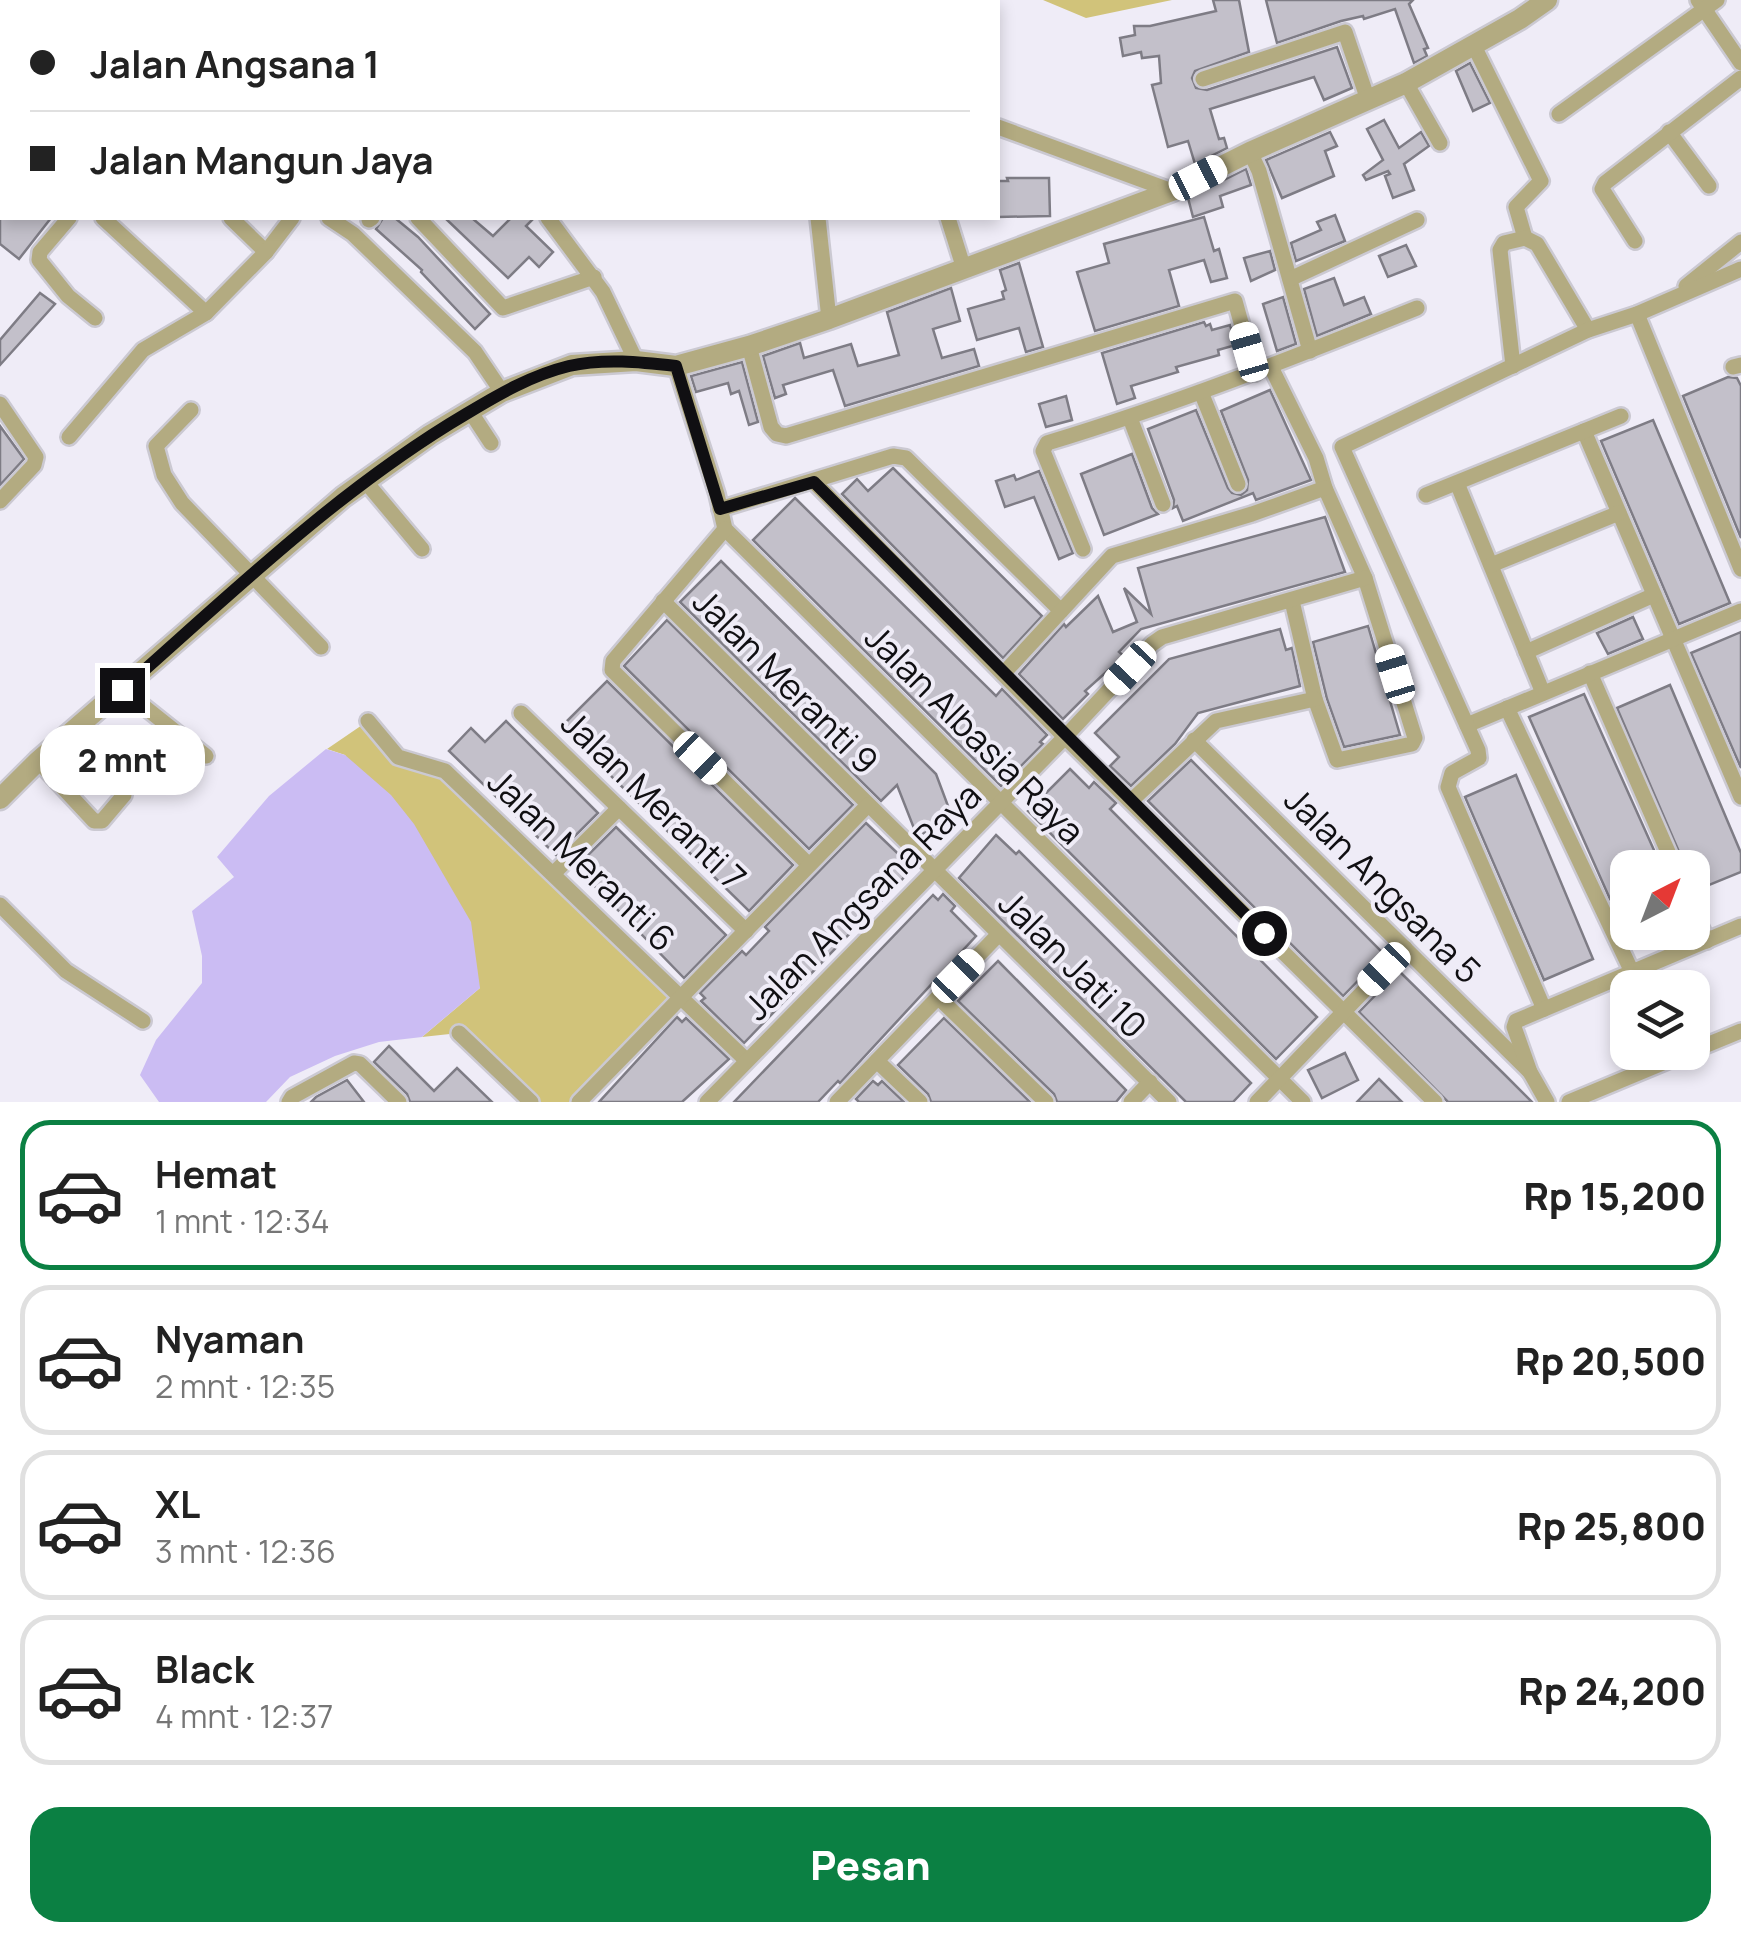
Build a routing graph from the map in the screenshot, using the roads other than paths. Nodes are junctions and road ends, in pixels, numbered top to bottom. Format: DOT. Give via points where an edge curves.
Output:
graph roads {
  1 [pos="1546,0"];
  2 [pos="1706,3"];
  3 [pos="1474,46"];
  4 [pos="1739,54"];
  5 [pos="1741,78"];
  6 [pos="1203,79"];
  7 [pos="1406,84"];
  8 [pos="1368,100"];
  9 [pos="1559,114"];
  10 [pos="1000,128"];
  11 [pos="1669,132"];
  12 [pos="1440,142"];
  13 [pos="1250,152"];
  14 [pos="1709,186"];
  15 [pos="1172,192"];
  16 [pos="68,220"];
  17 [pos="105,220"];
  18 [pos="233,220"];
  19 [pos="290,220"];
  20 [pos="332,220"];
  21 [pos="420,220"];
  22 [pos="550,220"];
  23 [pos="818,220"];
  24 [pos="949,220"];
  25 [pos="1417,220"];
  26 [pos="1525,238"];
  27 [pos="1635,241"];
  28 [pos="1741,242"];
  29 [pos="266,252"];
  30 [pos="964,269"];
  31 [pos="1741,269"];
  32 [pos="594,277"];
  33 [pos="1290,279"];
  34 [pos="1667,301"];
  35 [pos="1417,308"];
  36 [pos="206,313"];
  37 [pos="1637,314"];
  38 [pos="95,318"];
  39 [pos="829,319"];
  40 [pos="1588,330"];
  41 [pos="749,346"];
  42 [pos="1310,351"];
  43 [pos="636,361"];
  44 [pos="676,366"];
  45 [pos="1513,366"];
  46 [pos="1271,367"];
  47 [pos="1255,373"];
  48 [pos="502,392"];
  49 [pos="1201,392"];
  50 [pos="0,404"];
  51 [pos="191,410"];
  52 [pos="470,411"];
  53 [pos="1621,416"];
  54 [pos="1130,418"];
  55 [pos="1584,431"];
  56 [pos="68,437"];
  57 [pos="490,442"];
  58 [pos="365,480"];
  59 [pos="814,482"];
  60 [pos="1457,483"];
  61 [pos="1238,484"];
  62 [pos="1325,488"];
  63 [pos="1426,495"];
  64 [pos="0,501"];
  65 [pos="1163,504"];
  66 [pos="720,509"];
  67 [pos="1619,513"];
  68 [pos="725,529"];
  69 [pos="422,548"];
  70 [pos="1083,549"];
  71 [pos="1491,566"];
  72 [pos="1741,569"];
  73 [pos="253,574"];
  74 [pos="1365,578"];
  75 [pos="1654,595"];
  76 [pos="663,601"];
  77 [pos="1292,601"];
  78 [pos="1061,611"];
  79 [pos="1741,611"];
  80 [pos="1673,640"];
  81 [pos="321,647"];
  82 [pos="1526,652"];
  83 [pos="1590,673"];
  84 [pos="1003,674"];
  85 [pos="122,690"];
  86 [pos="1543,693"];
  87 [pos="1315,698"];
  88 [pos="1506,708"];
  89 [pos="521,713"];
  90 [pos="368,721"];
  91 [pos="1467,725"];
  92 [pos="1066,737"];
  93 [pos="1194,740"];
  94 [pos="206,756"];
  95 [pos="38,761"];
  96 [pos="124,795"];
  97 [pos="1741,797"];
  98 [pos="0,798"];
  99 [pos="1002,802"];
  100 [pos="1131,802"];
  101 [pos="868,804"];
  102 [pos="619,808"];
  103 [pos="1667,850"];
  104 [pos="809,865"];
  105 [pos="934,870"];
  106 [pos="554,872"];
  107 [pos="0,904"];
  108 [pos="1741,926"];
  109 [pos="746,930"];
  110 [pos="1000,934"];
  111 [pos="1710,939"];
  112 [pos="1404,948"];
  113 [pos="1684,950"];
  114 [pos="1631,970"];
  115 [pos="1637,970"];
  116 [pos="1610,982"];
  117 [pos="680,998"];
  118 [pos="938,998"];
  119 [pos="1544,1010"];
  120 [pos="1343,1012"];
  121 [pos="143,1021"];
  122 [pos="1741,1031"];
  123 [pos="459,1033"];
  124 [pos="1710,1044"];
  125 [pos="746,1060"];
  126 [pos="878,1061"];
  127 [pos="1647,1070"];
  128 [pos="1530,1072"];
  129 [pos="1279,1078"];
  130 [pos="1150,1082"];
  131 [pos="289,1102"];
  132 [pos="399,1102"];
  133 [pos="530,1102"];
  134 [pos="579,1102"];
  135 [pos="708,1102"];
  136 [pos="836,1102"];
  137 [pos="920,1102"];
  138 [pos="1046,1102"];
  139 [pos="1130,1102"];
  140 [pos="1169,1102"];
  141 [pos="1257,1102"];
  142 [pos="1303,1102"];
  143 [pos="1435,1102"];
  144 [pos="1547,1102"];
  145 [pos="1569,1102"];
  1 -- 3 [label="street"];
  2 -- 4 [label="street"];
  2 -- 9 [label="street"];
  3 -- 7 [label="street"];
  3 -- 26 [label="street" via="1541,181 1518,203"];
  5 -- 11 [label="street"];
  6 -- 8 [label="street" via="1344,32"];
  7 -- 8 [label="street"];
  7 -- 12 [label="street"];
  8 -- 13 [label="street"];
  10 -- 15 [label="street"];
  11 -- 14 [label="street"];
  11 -- 27 [label="street" via="1602,189"];
  13 -- 15 [label="street"];
  13 -- 33 [label="street"];
  15 -- 30 [label="street"];
  16 -- 38 [label="street" via="40,260"];
  17 -- 36 [label="street"];
  18 -- 29 [label="street"];
  19 -- 29 [label="street"];
  20 -- 48 [label="street" via="475,352"];
  21 -- 32 [label="street" via="506,309"];
  22 -- 32 [label="street"];
  23 -- 39 [label="street"];
  24 -- 30 [label="street"];
  25 -- 33 [label="street"];
  26 -- 40 [label="street" via="1548,258"];
  26 -- 45 [label="street" via="1500,250"];
  28 -- 34 [label="street"];
  29 -- 36 [label="street"];
  30 -- 39 [label="street"];
  31 -- 34 [label="street"];
  32 -- 43 [label="street"];
  33 -- 42 [label="street"];
  34 -- 37 [label="street"];
  35 -- 42 [label="street"];
  36 -- 56 [label="street" via="143,350"];
  37 -- 40 [label="street"];
  37 -- 72 [label="street"];
  39 -- 41 [label="street"];
  40 -- 45 [label="street"];
  41 -- 44 [label="street"];
  41 -- 47 [label="street" via="771,427 786,436 1235,301"];
  42 -- 46 [label="street"];
  43 -- 44 [label="street"];
  43 -- 48 [label="street" via="572,366"];
  44 -- 66 [label="street"];
  45 -- 91 [label="street" via="1342,447"];
  46 -- 47 [label="street"];
  46 -- 62 [label="street"];
  47 -- 49 [label="street"];
  48 -- 52 [label="street"];
  49 -- 54 [label="street"];
  49 -- 61 [label="street"];
  50 -- 64 [label="street" via="36,456"];
  51 -- 73 [label="street" via="156,446 164,474 182,503"];
  52 -- 57 [label="street"];
  52 -- 58 [label="street"];
  53 -- 55 [label="street"];
  54 -- 65 [label="street"];
  54 -- 70 [label="street" via="1047,442 1042,451"];
  55 -- 60 [label="street"];
  55 -- 67 [label="street"];
  58 -- 69 [label="street"];
  58 -- 73 [label="street"];
  59 -- 66 [label="street"];
  59 -- 78 [label="street" via="893,456 906,458"];
  59 -- 84 [label="street"];
  60 -- 63 [label="street"];
  60 -- 71 [label="street"];
  62 -- 74 [label="street"];
  62 -- 78 [label="street" via="1112,556"];
  66 -- 68 [label="street"];
  67 -- 71 [label="street"];
  67 -- 75 [label="street"];
  68 -- 76 [label="street, Jalan Meranti 9"];
  68 -- 99 [label="street, Jalan Albasia Raya"];
  71 -- 82 [label="street"];
  73 -- 81 [label="street"];
  73 -- 85 [label="street"];
  74 -- 77 [label="street, Jalan Angsana Raya"];
  74 -- 87 [label="street" via="1415,738 1340,761"];
  75 -- 80 [label="street"];
  75 -- 82 [label="street"];
  76 -- 101 [label="street, Jalan Meranti 9"];
  76 -- 104 [label="street" via="612,670"];
  77 -- 87 [label="street"];
  77 -- 92 [label="street, Jalan Angsana Raya" via="1162,637"];
  78 -- 84 [label="street"];
  79 -- 80 [label="street"];
  80 -- 83 [label="street"];
  80 -- 97 [label="street"];
  82 -- 86 [label="street"];
  83 -- 86 [label="street"];
  83 -- 103 [label="street"];
  84 -- 92 [label="street"];
  85 -- 94 [label="street"];
  85 -- 95 [label="street"];
  86 -- 88 [label="street"];
  87 -- 93 [label="street" via="1216,721"];
  88 -- 91 [label="street"];
  88 -- 114 [label="street"];
  89 -- 102 [label="street, Jalan Meranti 7"];
  90 -- 106 [label="street, Jalan Meranti 6" via="398,758 446,771"];
  91 -- 119 [label="street" via="1479,758 1452,773 1448,786"];
  92 -- 99 [label="street, Jalan Angsana Raya"];
  92 -- 100 [label="street"];
  93 -- 100 [label="street"];
  93 -- 112 [label="street, Jalan Angsana 5"];
  95 -- 96 [label="street" via="94,821 102,821"];
  95 -- 98 [label="street"];
  99 -- 105 [label="street, Jalan Angsana Raya"];
  99 -- 129 [label="street, Jalan Albasia Raya"];
  100 -- 120 [label="street"];
  101 -- 104 [label="street"];
  101 -- 105 [label="street, Jalan Meranti 9"];
  102 -- 106 [label="street"];
  102 -- 109 [label="street, Jalan Meranti 7"];
  104 -- 109 [label="street"];
  105 -- 110 [label="street, Jalan Jati 10"];
  105 -- 125 [label="street, Jalan Angsana Raya"];
  106 -- 117 [label="street, Jalan Meranti 6"];
  107 -- 121 [label="street" via="66,971"];
  108 -- 111 [label="street"];
  109 -- 117 [label="street"];
  110 -- 118 [label="street"];
  110 -- 130 [label="street, Jalan Jati 10"];
  112 -- 120 [label="street"];
  112 -- 128 [label="street, Jalan Angsana 5"];
  113 -- 115 [label="street"];
  116 -- 119 [label="street"];
  117 -- 125 [label="street, Jalan Meranti 6"];
  117 -- 134 [label="street"];
  118 -- 126 [label="street"];
  118 -- 138 [label="street"];
  119 -- 128 [label="street" via="1514,1024"];
  120 -- 129 [label="street"];
  120 -- 143 [label="street"];
  122 -- 124 [label="street"];
  123 -- 133 [label="street"];
  125 -- 135 [label="street, Jalan Angsana Raya"];
  126 -- 136 [label="street"];
  126 -- 137 [label="street"];
  127 -- 145 [label="street"];
  128 -- 144 [label="street"];
  129 -- 141 [label="street"];
  129 -- 142 [label="street, Jalan Albasia Raya"];
  130 -- 139 [label="street"];
  130 -- 140 [label="street, Jalan Jati 10"];
  131 -- 132 [label="street" via="354,1063"];
}
